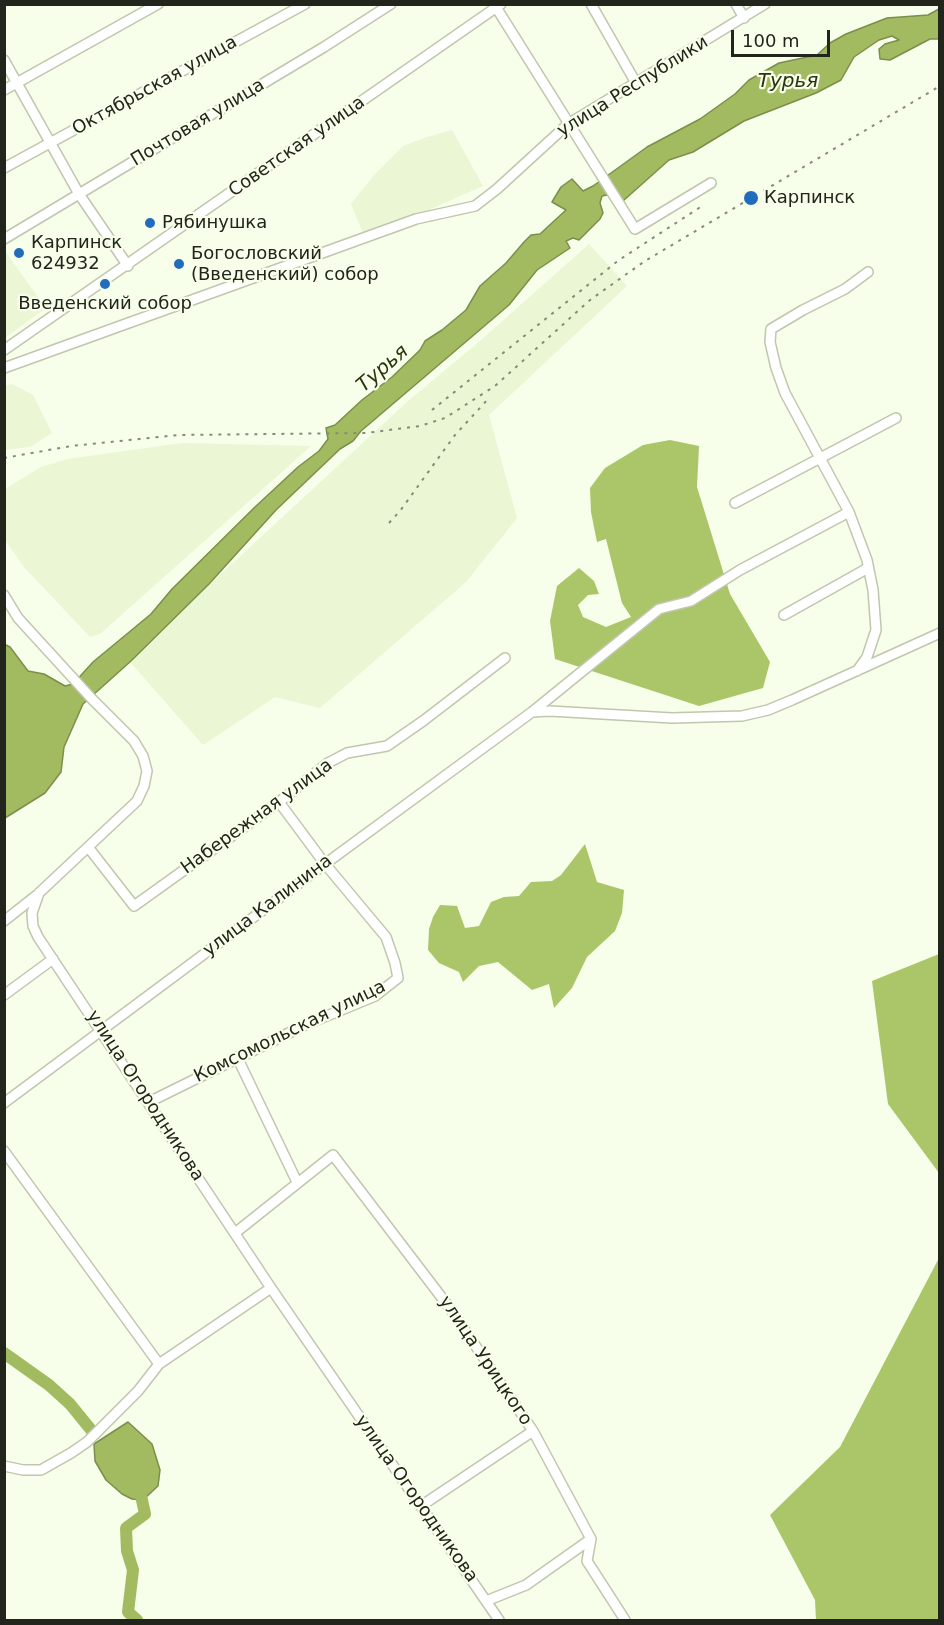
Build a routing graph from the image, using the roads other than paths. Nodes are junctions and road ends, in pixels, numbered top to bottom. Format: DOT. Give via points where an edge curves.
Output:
graph roads {
  1 [pos="158,4"];
  2 [pos="304,4"];
  3 [pos="391,4"];
  4 [pos="591,4"];
  5 [pos="736,4"];
  6 [pos="765,4"];
  7 [pos="497,6"];
  8 [pos="744,18"];
  9 [pos="4,60"];
  10 [pos="17,83"];
  11 [pos="636,83"];
  12 [pos="4,90"];
  13 [pos="568,124"];
  14 [pos="51,143"];
  15 [pos="4,168"];
  16 [pos="711,183"];
  17 [pos="79,194"];
  18 [pos="4,239"];
  19 [pos="128,266"];
  20 [pos="868,272"];
  21 [pos="4,350"];
  22 [pos="4,368"];
  23 [pos="896,418"];
  24 [pos="820,458"];
  25 [pos="735,503"];
  26 [pos="849,512"];
  27 [pos="868,568"];
  28 [pos="4,595"];
  29 [pos="784,615"];
  30 [pos="939,633"];
  31 [pos="505,658"];
  32 [pos="857,671"];
  33 [pos="532,712"];
  34 [pos="279,802"];
  35 [pos="88,847"];
  36 [pos="325,864"];
  37 [pos="39,893"];
  38 [pos="4,921"];
  39 [pos="53,959"];
  40 [pos="4,995"];
  41 [pos="102,1030"];
  42 [pos="237,1057"];
  43 [pos="149,1102"];
  44 [pos="4,1103"];
  45 [pos="4,1151"];
  46 [pos="297,1182"];
  47 [pos="235,1233"];
  48 [pos="271,1288"];
  49 [pos="159,1364"];
  50 [pos="533,1431"];
  51 [pos="4,1466"];
  52 [pos="421,1506"];
  53 [pos="591,1539"];
  54 [pos="486,1601"];
  55 [pos="499,1620"];
  56 [pos="625,1620"];
  1 -- 10 [label="street"];
  2 -- 14 [label="street, Октябрьская улица"];
  3 -- 17 [label="street, Почтовая улица"];
  4 -- 11 [label="street"];
  5 -- 8 [label="street"];
  6 -- 8 [label="street, улица Республики"];
  7 -- 13 [label="street"];
  7 -- 19 [label="street, Советская улица"];
  8 -- 11 [label="street, улица Республики"];
  9 -- 10 [label="street"];
  10 -- 12 [label="street"];
  10 -- 14 [label="street"];
  11 -- 13 [label="street, улица Республики"];
  13 -- 16 [label="street" via="635,229"];
  13 -- 22 [label="street, улица Республики" via="475,206 394,227"];
  14 -- 15 [label="street, Октябрьская улица"];
  14 -- 17 [label="street"];
  17 -- 18 [label="street, Почтовая улица"];
  17 -- 19 [label="street"];
  19 -- 21 [label="street, Советская улица"];
  20 -- 24 [label="street" via="845,289 771,329 770,342 785,393"];
  23 -- 24 [label="street"];
  24 -- 25 [label="street"];
  24 -- 26 [label="street"];
  26 -- 27 [label="street"];
  26 -- 33 [label="street, улица Калинина" via="691,601 659,609"];
  27 -- 29 [label="street"];
  27 -- 32 [label="street" via="876,630 867,657"];
  28 -- 35 [label="street" via="18,618 134,741 143,756 147,771 137,801"];
  30 -- 32 [label="street"];
  31 -- 34 [label="street, Набережная улица" via="387,746 347,753"];
  32 -- 33 [label="street" via="768,710 742,716 672,718"];
  33 -- 36 [label="street, улица Калинина"];
  34 -- 35 [label="street, Набережная улица" via="134,906"];
  34 -- 36 [label="street, Комсомольская улица"];
  35 -- 37 [label="street"];
  36 -- 41 [label="street, улица Калинина"];
  36 -- 42 [label="street, Комсомольская улица" via="386,937 398,978 375,996"];
  37 -- 38 [label="street"];
  37 -- 39 [label="street, улица Огородникова" via="32,913 33,926"];
  39 -- 40 [label="street"];
  39 -- 41 [label="street, улица Огородникова"];
  41 -- 43 [label="street, улица Огородникова"];
  41 -- 44 [label="street, улица Калинина"];
  42 -- 43 [label="street, Комсомольская улица"];
  42 -- 46 [label="street"];
  43 -- 47 [label="street, улица Огородникова"];
  45 -- 49 [label="street"];
  46 -- 47 [label="street, улица Урицкого"];
  46 -- 50 [label="street, улица Урицкого" via="333,1155 453,1311"];
  47 -- 48 [label="street, улица Огородникова"];
  48 -- 49 [label="street"];
  48 -- 52 [label="street, улица Огородникова"];
  49 -- 51 [label="street" via="138,1391 71,1453 41,1470"];
  50 -- 52 [label="street"];
  50 -- 53 [label="street, улица Урицкого"];
  52 -- 54 [label="street, улица Огородникова"];
  53 -- 54 [label="street" via="526,1585"];
  53 -- 56 [label="street, улица Урицкого" via="587,1560"];
  54 -- 55 [label="street, улица Огородникова"];
}
